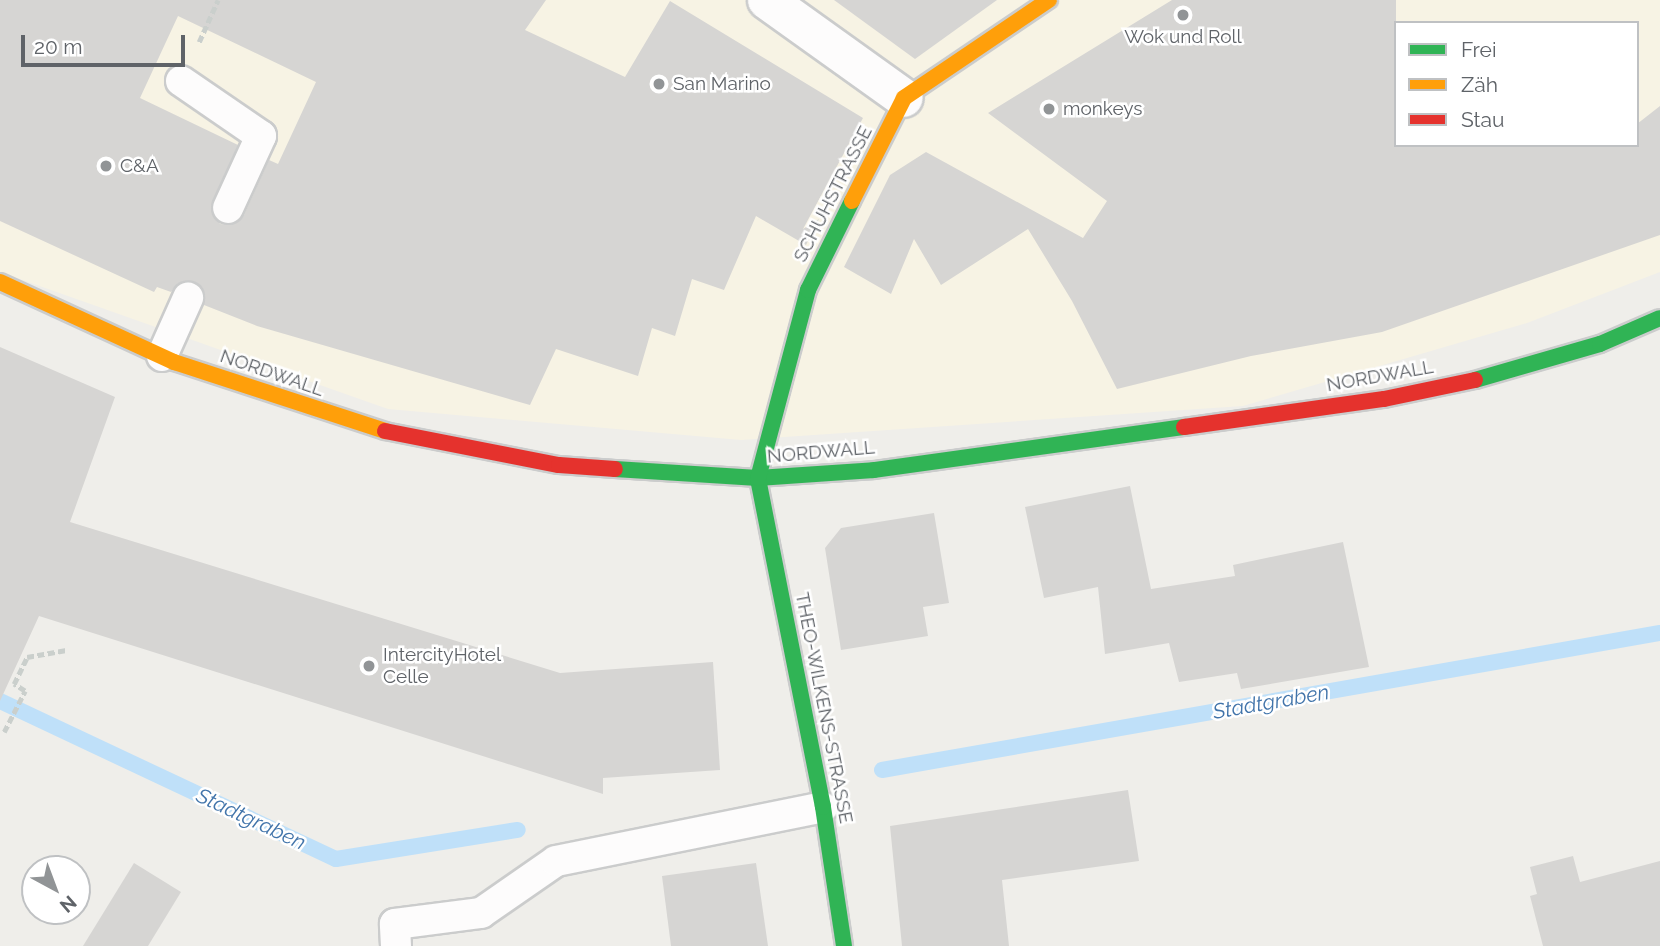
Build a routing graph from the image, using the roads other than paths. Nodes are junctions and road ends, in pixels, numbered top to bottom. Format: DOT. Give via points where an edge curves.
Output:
graph roads {
  1 [pos="767,0"];
  2 [pos="1049,0"];
  3 [pos="181,80"];
  4 [pos="904,98"];
  5 [pos="228,208"];
  6 [pos="0,282"];
  7 [pos="188,298"];
  8 [pos="1660,318"];
  9 [pos="162,356"];
  10 [pos="758,478"];
  11 [pos="823,807"];
  12 [pos="396,946"];
  13 [pos="844,946"];
  1 -- 4 [label="street"];
  2 -- 4 [label="main road, SCHUHSTRASSE"];
  3 -- 5 [label="lane" via="261,136"];
  4 -- 10 [label="main road, SCHUHSTRASSE" via="808,290"];
  6 -- 9 [label="main road, NORDWALL"];
  7 -- 9 [label="lane"];
  8 -- 10 [label="main road, NORDWALL" via="1575,351 1384,399 887,468"];
  9 -- 10 [label="main road, NORDWALL" via="347,420 461,448 559,465"];
  10 -- 11 [label="main road, THEO-WILKENS-STRASSE"];
  11 -- 12 [label="lane" via="555,861 481,913 395,924"];
  11 -- 13 [label="main road, THEO-WILKENS-STRASSE"];
}
